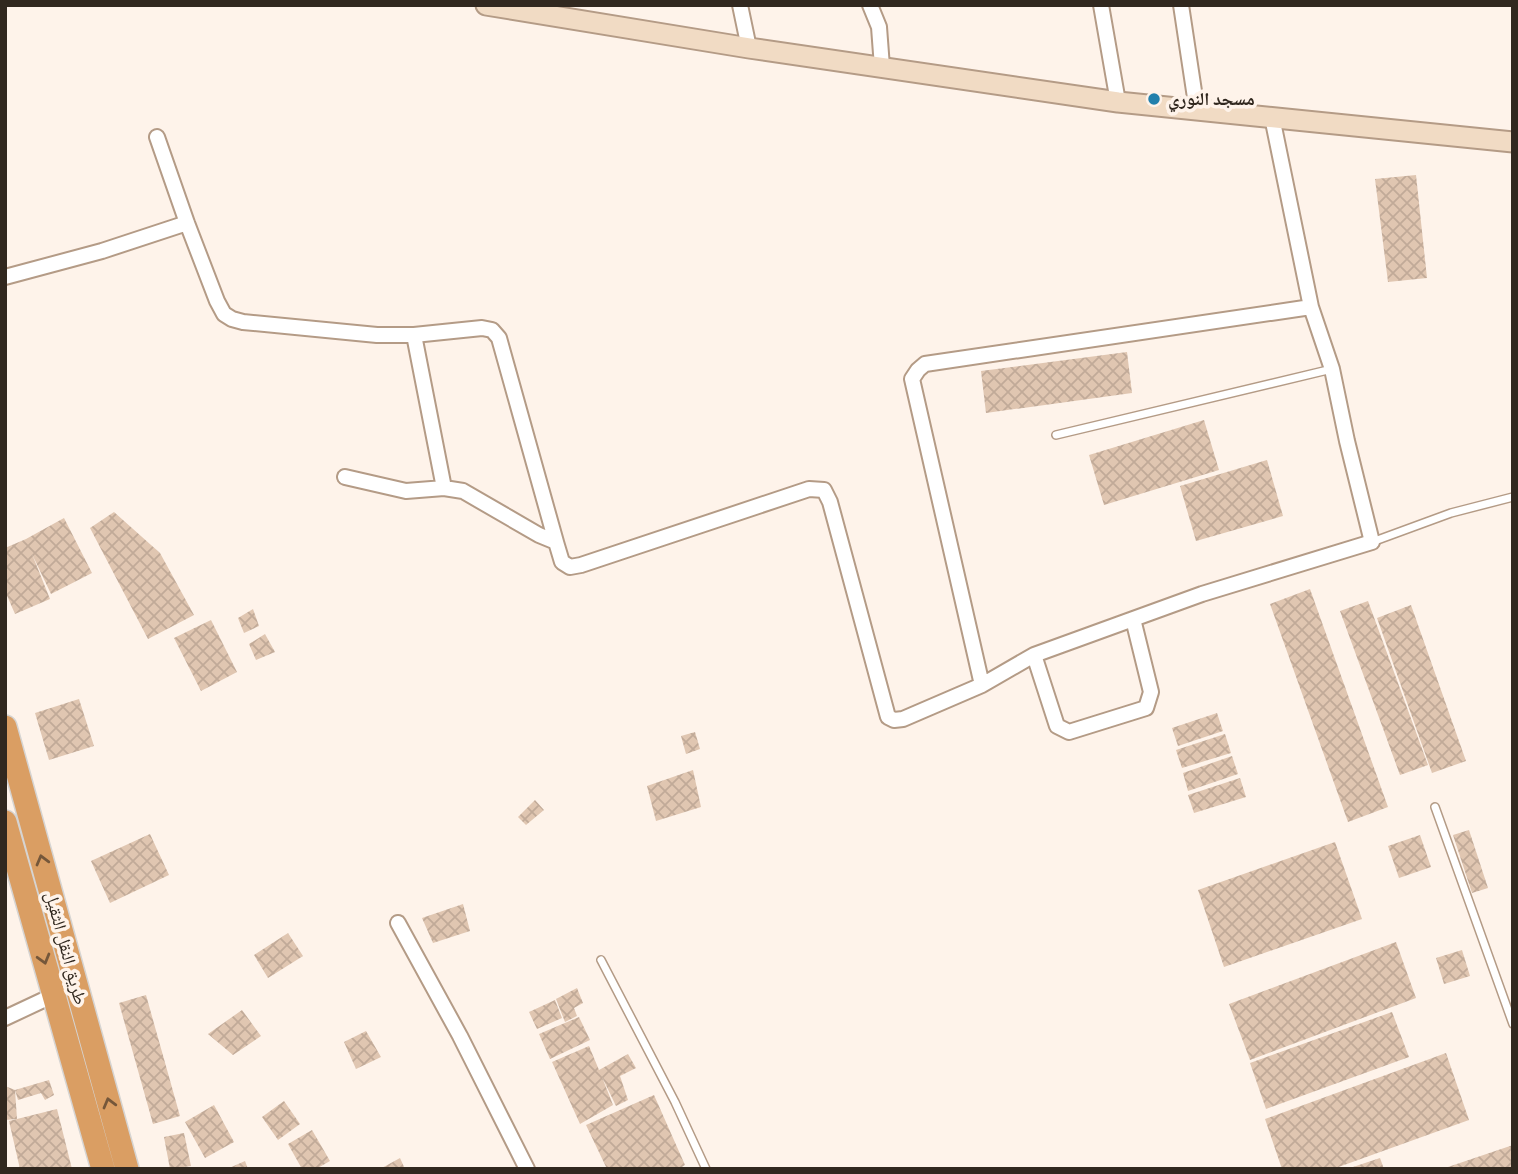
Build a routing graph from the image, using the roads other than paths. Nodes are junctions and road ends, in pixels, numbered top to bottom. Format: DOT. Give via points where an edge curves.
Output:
graph roads {
  1 [pos="486,5"];
  2 [pos="740,5"];
  3 [pos="870,5"];
  4 [pos="1101,5"];
  5 [pos="1181,5"];
  6 [pos="750,48"];
  7 [pos="882,67"];
  8 [pos="1118,102"];
  9 [pos="1197,111"];
  10 [pos="1272,117"];
  11 [pos="157,138"];
  12 [pos="1513,142"];
  13 [pos="187,223"];
  14 [pos="5,277"];
  15 [pos="1311,307"];
  16 [pos="414,335"];
  17 [pos="1332,369"];
  18 [pos="1056,435"];
  19 [pos="345,477"];
  20 [pos="444,488"];
  21 [pos="1513,497"];
  22 [pos="556,542"];
  23 [pos="1372,542"];
  24 [pos="1133,619"];
  25 [pos="1034,654"];
  26 [pos="982,685"];
  27 [pos="5,727"];
  28 [pos="1435,807"];
  29 [pos="5,822"];
  30 [pos="398,923"];
  31 [pos="601,960"];
  32 [pos="54,995"];
  33 [pos="5,1018"];
  34 [pos="1513,1024"];
  35 [pos="103,1169"];
  36 [pos="127,1169"];
  37 [pos="527,1169"];
  38 [pos="706,1169"];
  1 -- 6 [label="main road"];
  2 -- 6 [label="street"];
  3 -- 7 [label="street" via="879,27"];
  4 -- 8 [label="street"];
  5 -- 9 [label="street"];
  6 -- 7 [label="main road"];
  7 -- 8 [label="main road"];
  8 -- 9 [label="main road"];
  9 -- 10 [label="main road"];
  10 -- 12 [label="main road"];
  10 -- 15 [label="street"];
  11 -- 13 [label="street"];
  13 -- 14 [label="street"];
  13 -- 16 [label="street" via="217,302 232,319"];
  15 -- 17 [label="street"];
  15 -- 26 [label="street" via="925,364 918,370 912,379"];
  16 -- 20 [label="street"];
  16 -- 22 [label="street" via="482,328 499,338"];
  17 -- 18 [label="lane"];
  17 -- 23 [label="street"];
  19 -- 20 [label="street" via="405,491"];
  20 -- 22 [label="street" via="463,491"];
  21 -- 23 [label="lane" via="1451,513"];
  22 -- 26 [label="street" via="562,562 570,567 581,565 809,489 824,490 888,717 904,719"];
  23 -- 24 [label="street"];
  24 -- 25 [label="street"];
  24 -- 25 [label="street" via="1151,692 1146,709 1069,732 1058,726"];
  25 -- 26 [label="street"];
  36 -- 27 [label="highway, طريق النقل الثقيل, one-way"];
  28 -- 34 [label="lane"];
  29 -- 32 [label="highway, طريق النقل الثقيل, one-way"];
  30 -- 37 [label="street"];
  31 -- 38 [label="lane"];
  32 -- 33 [label="street"];
  32 -- 35 [label="highway, طريق النقل الثقيل"];
}
